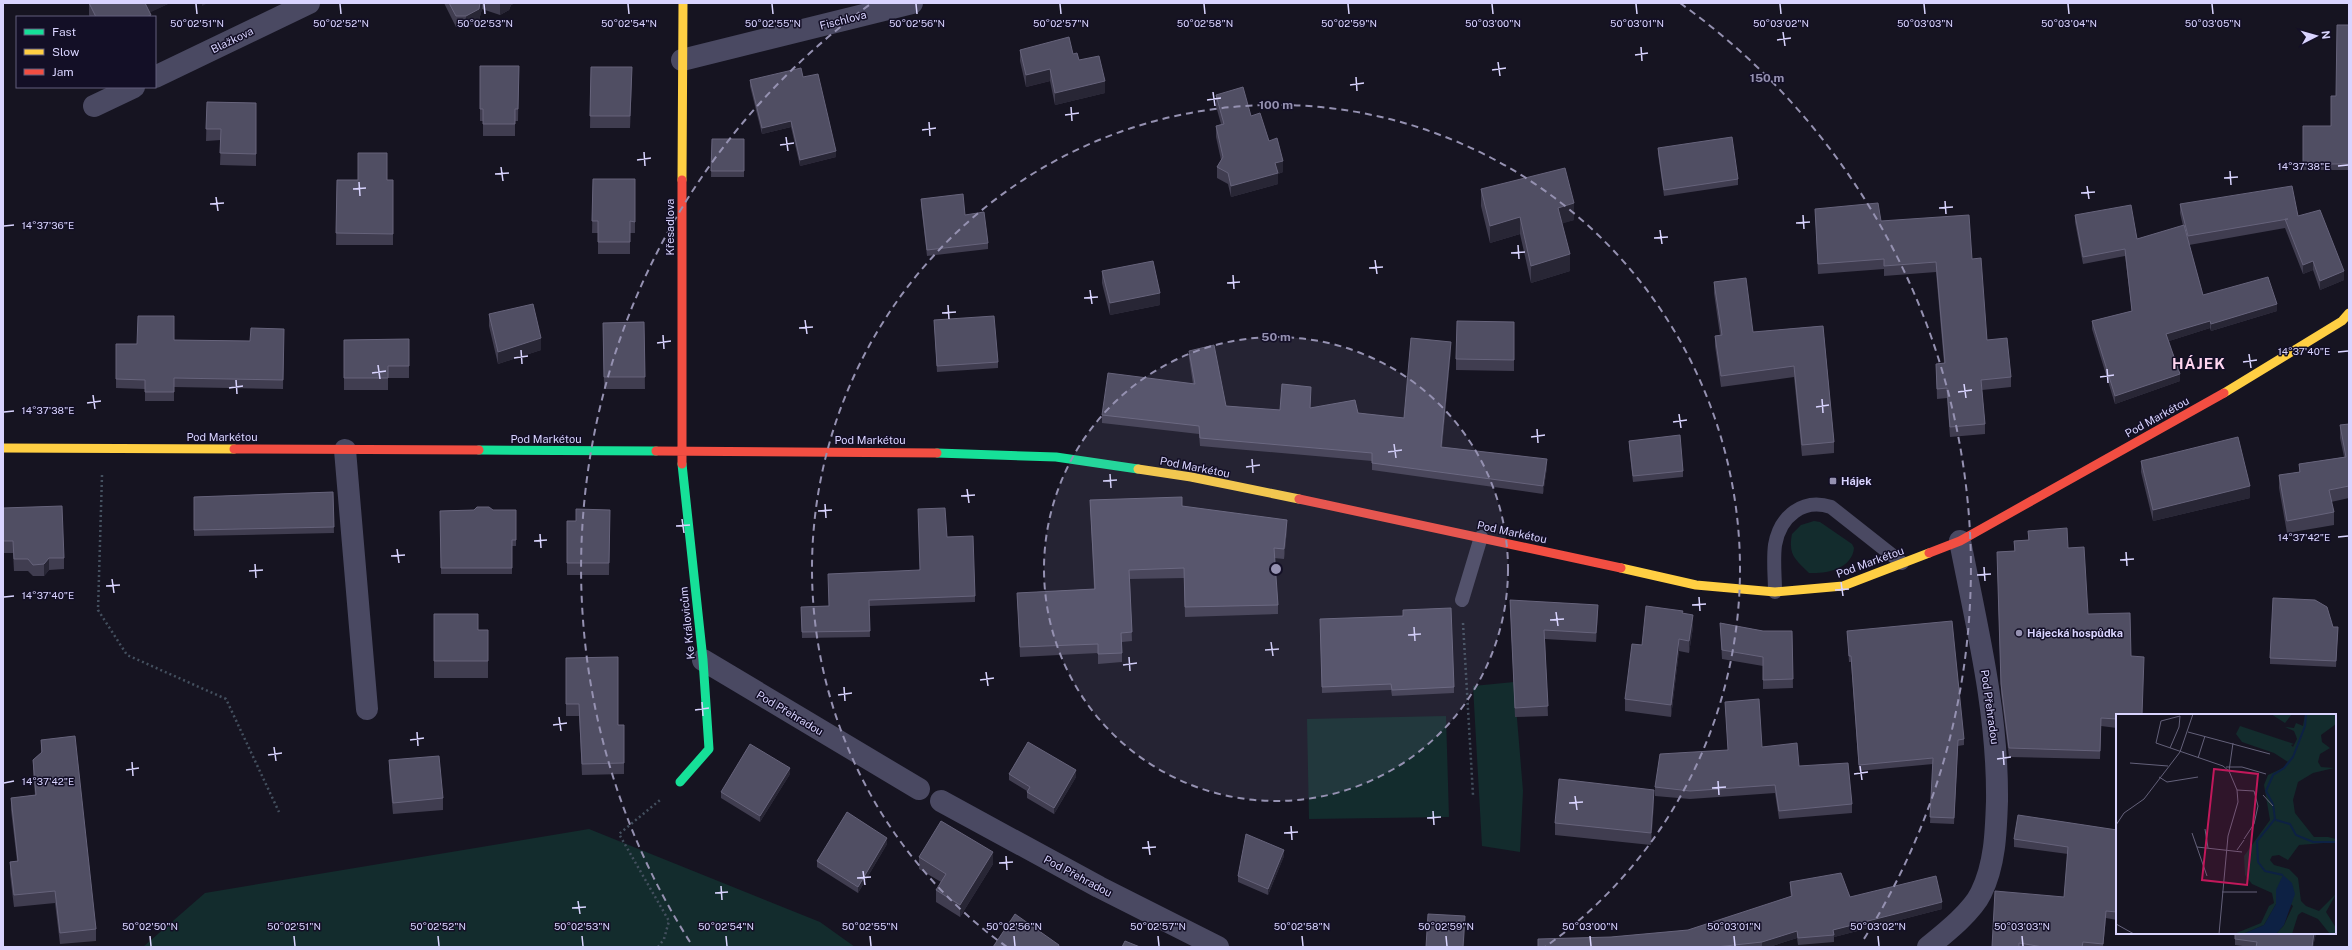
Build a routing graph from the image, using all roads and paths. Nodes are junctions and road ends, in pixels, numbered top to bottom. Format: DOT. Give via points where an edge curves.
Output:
graph roads {
  1 [pos="309,3"];
  2 [pos="683,3"];
  3 [pos="912,3"];
  4 [pos="682,60"];
  5 [pos="156,77"];
  6 [pos="132,88"];
  7 [pos="94,106"];
  8 [pos="2347,319"];
  9 [pos="3,448"];
  10 [pos="103,448"];
  11 [pos="345,450"];
  12 [pos="681,451"];
  13 [pos="1481,537"];
  14 [pos="1960,541"];
  15 [pos="1902,563"];
  16 [pos="1775,592"];
  17 [pos="1462,600"];
  18 [pos="703,660"];
  19 [pos="367,709"];
  20 [pos="680,782"];
  21 [pos="919,789"];
  22 [pos="1473,795"];
  23 [pos="941,801"];
  24 [pos="279,812"];
  25 [pos="658,947"];
  26 [pos="1218,947"];
  27 [pos="1928,947"];
  1 -- 5 [label="street, Blažkova"];
  2 -- 4 [label="street, Křesadlova"];
  3 -- 4 [label="street, Fischlova"];
  4 -- 12 [label="street, Křesadlova"];
  6 -- 7 [label="street"];
  8 -- 14 [label="street, Pod Markétou" via="2234,387"];
  9 -- 10 [label="street, Pod Markétou"];
  10 -- 11 [label="street, Pod Markétou"];
  10 -- 24 [label="path" via="98,610 127,655 226,699"];
  11 -- 12 [label="street, Pod Markétou"];
  11 -- 19 [label="street"];
  12 -- 13 [label="street, Pod Markétou" via="987,453 1056,457 1191,477"];
  12 -- 18 [label="street, Ke Královicům"];
  13 -- 16 [label="street, Pod Markétou" via="1675,581"];
  13 -- 17 [label="lane"];
  14 -- 15 [label="street, Pod Markétou"];
  14 -- 27 [label="street, Pod Přehradou" via="1990,699 1997,757 1996,824 1993,857 1981,894 1956,924"];
  15 -- 16 [label="street, Pod Markétou" via="1843,586"];
  15 -- 16 [label="lane" via="1831,507 1818,503 1804,505 1794,511 1782,525 1775,544"];
  17 -- 22 [label="path"];
  18 -- 20 [label="street, Ke Královicům" via="709,749"];
  18 -- 21 [label="street, Pod Přehradou"];
  20 -- 25 [label="path" via="619,834 669,922 664,939"];
  23 -- 26 [label="street, Pod Přehradou" via="1099,887"];
}
